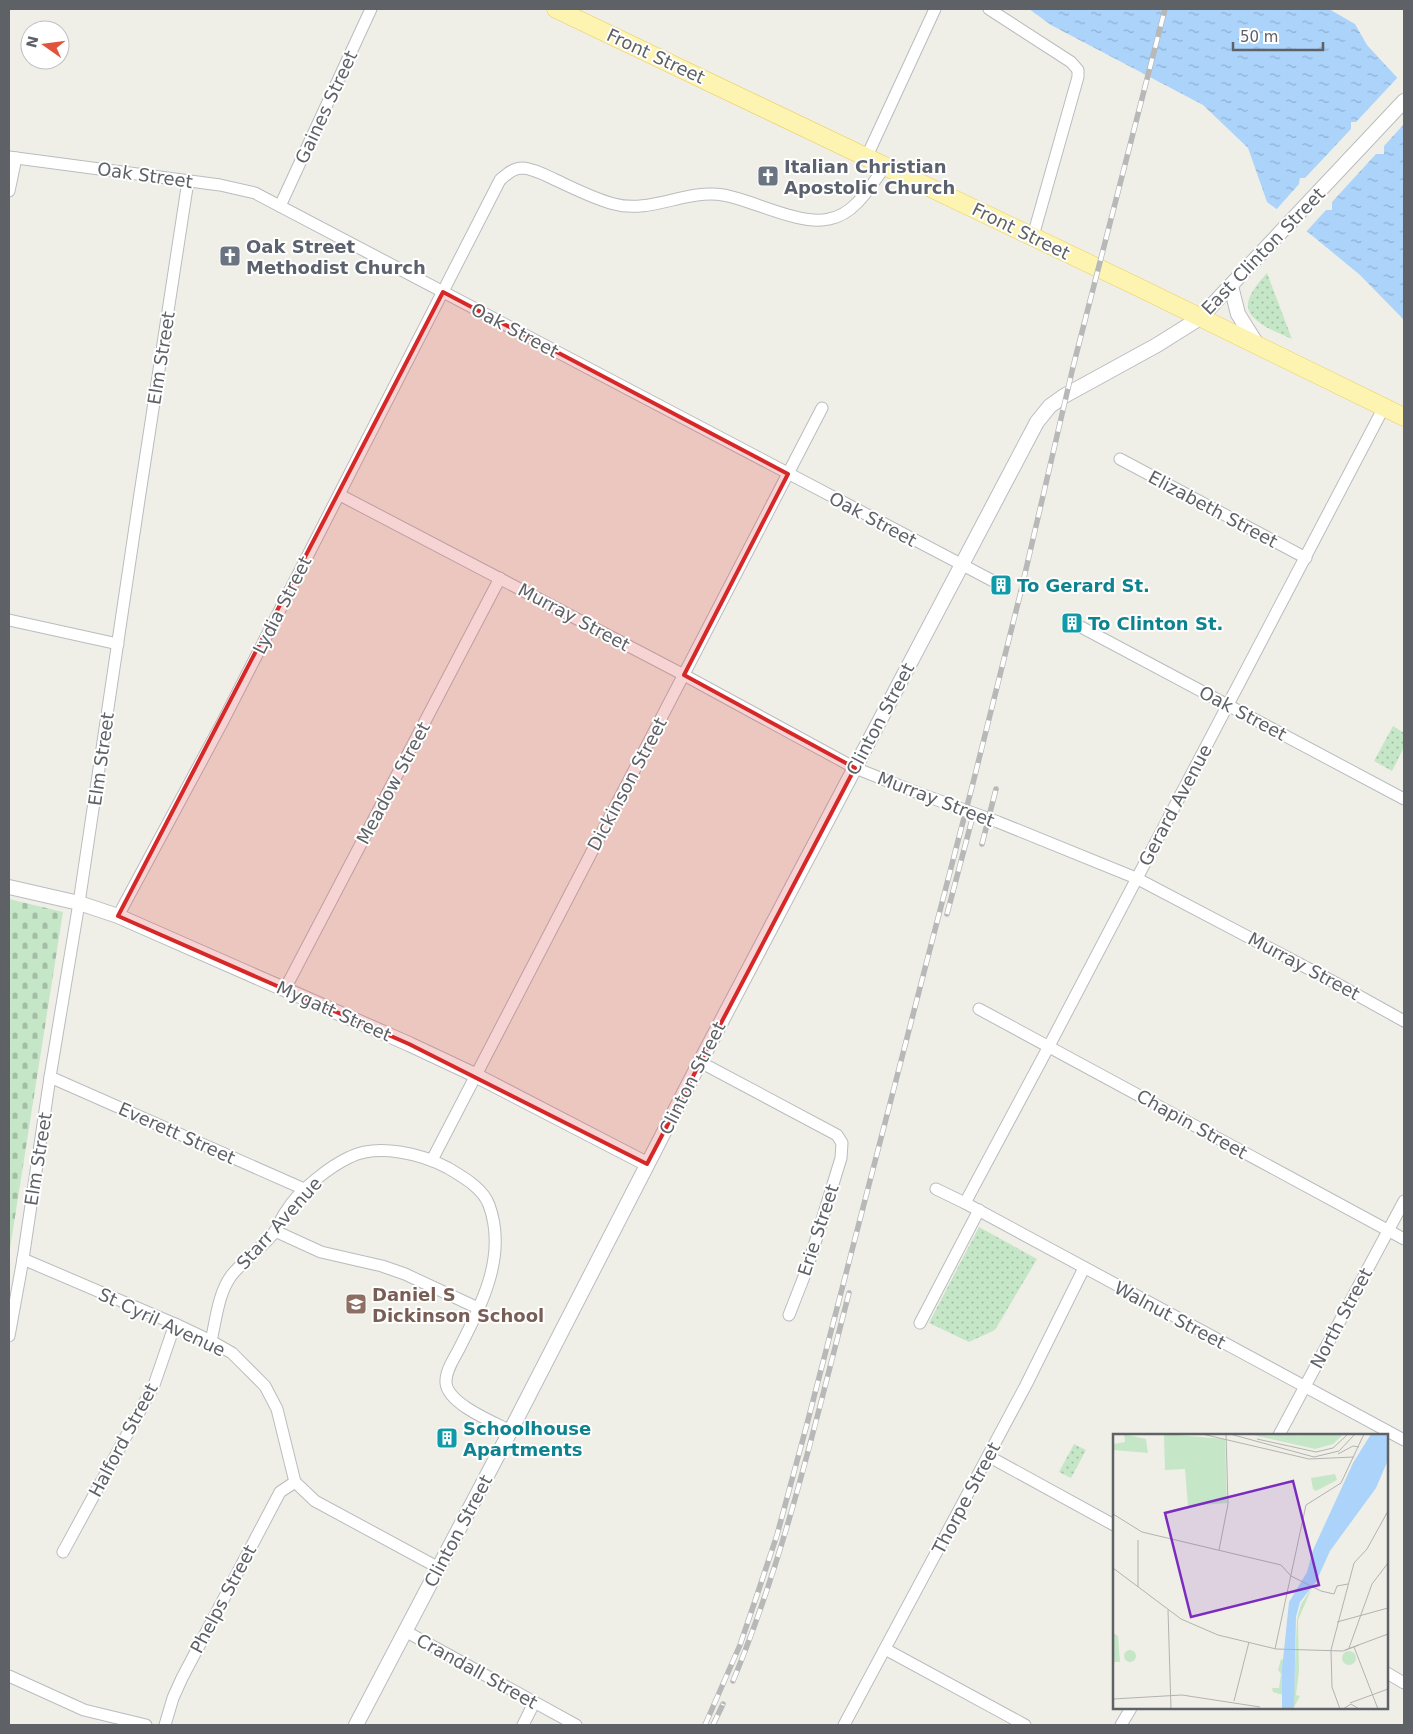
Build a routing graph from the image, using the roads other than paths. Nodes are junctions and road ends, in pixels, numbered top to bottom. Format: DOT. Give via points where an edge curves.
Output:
graph roads {
  1 [pos="371,9"];
  2 [pos="556,9"];
  3 [pos="934,9"];
  4 [pos="989,9"];
  5 [pos="1404,101"];
  6 [pos="867,156"];
  7 [pos="12,158"];
  8 [pos="886,166"];
  9 [pos="188,181"];
  10 [pos="9,191"];
  11 [pos="280,206"];
  12 [pos="1033,236"];
  13 [pos="1231,286"];
  14 [pos="443,292"];
  15 [pos="1200,318"];
  16 [pos="1258,346"];
  17 [pos="822,408"];
  18 [pos="1384,408"];
  19 [pos="1404,417"];
  20 [pos="1031,431"];
  21 [pos="1120,459"];
  22 [pos="788,474"];
  23 [pos="340,495"];
  24 [pos="1306,558"];
  25 [pos="962,565"];
  26 [pos="500,578"];
  27 [pos="995,582"];
  28 [pos="9,620"];
  29 [pos="1081,627"];
  30 [pos="118,644"];
  31 [pos="684,675"];
  32 [pos="1228,705"];
  33 [pos="855,768"];
  34 [pos="1404,799"];
  35 [pos="1136,878"];
  36 [pos="9,887"];
  37 [pos="79,903"];
  38 [pos="118,916"];
  39 [pos="285,989"];
  40 [pos="979,1009"];
  41 [pos="1404,1021"];
  42 [pos="1049,1046"];
  43 [pos="700,1062"];
  44 [pos="475,1075"];
  45 [pos="50,1077"];
  46 [pos="432,1160"];
  47 [pos="647,1164"];
  48 [pos="304,1188"];
  49 [pos="936,1188"];
  50 [pos="1404,1201"];
  51 [pos="966,1203"];
  52 [pos="979,1210"];
  53 [pos="1388,1230"];
  54 [pos="275,1231"];
  55 [pos="1404,1239"];
  56 [pos="22,1259"];
  57 [pos="1084,1268"];
  58 [pos="480,1309"];
  59 [pos="789,1316"];
  60 [pos="920,1323"];
  61 [pos="175,1324"];
  62 [pos="9,1336"];
  63 [pos="211,1341"];
  64 [pos="1304,1387"];
  65 [pos="510,1431"];
  66 [pos="1280,1434"];
  67 [pos="1404,1440"];
  68 [pos="988,1456"];
  69 [pos="295,1482"];
  70 [pos="1113,1524"];
  71 [pos="63,1552"];
  72 [pos="439,1568"];
  73 [pos="405,1631"];
  74 [pos="885,1649"];
  75 [pos="1388,1674"];
  76 [pos="9,1676"];
  77 [pos="1404,1683"];
  78 [pos="534,1703"];
  79 [pos="1129,1709"];
  80 [pos="146,1725"];
  81 [pos="164,1725"];
  82 [pos="356,1725"];
  83 [pos="523,1725"];
  84 [pos="576,1725"];
  85 [pos="844,1725"];
  86 [pos="1024,1725"];
  87 [pos="1121,1725"];
  1 -- 11 [label="street, Gaines Street"];
  2 -- 6 [label="main road, Front Street"];
  3 -- 6 [label="street"];
  4 -- 12 [label="street" via="1072,62 1078,70"];
  5 -- 13 [label="street, East Clinton Street"];
  6 -- 8 [label="main road, Front Street"];
  7 -- 9 [label="street, Oak Street"];
  7 -- 10 [label="street"];
  8 -- 12 [label="main road, Front Street"];
  8 -- 14 [label="street, Lydia Street" via="859,201 844,214 817,220 723,195 696,194 624,207 598,199 537,171 522,168 510,171 500,180"];
  9 -- 11 [label="street, Oak Street" via="255,194"];
  9 -- 30 [label="street, Elm Street"];
  11 -- 14 [label="street, Oak Street"];
  12 -- 15 [label="main road, Front Street"];
  13 -- 15 [label="street, East Clinton Street"];
  13 -- 16 [label="street" via="1238,314"];
  14 -- 22 [label="street, Oak Street"];
  14 -- 23 [label="street, Lydia Street"];
  15 -- 16 [label="main road, Front Street"];
  15 -- 20 [label="street, East Clinton Street" via="1064,396 1050,406"];
  16 -- 18 [label="main road, Front Street"];
  17 -- 22 [label="street, Dickinson Street"];
  18 -- 19 [label="main road, Front Street"];
  18 -- 24 [label="street, Gerard Avenue"];
  20 -- 25 [label="street, Clinton Street"];
  21 -- 24 [label="street, Elizabeth Street"];
  22 -- 25 [label="street, Oak Street"];
  22 -- 31 [label="street, Dickinson Street"];
  23 -- 26 [label="street, Murray Street"];
  23 -- 38 [label="street, Lydia Street"];
  24 -- 32 [label="street, Gerard Avenue"];
  25 -- 27 [label="street, Oak Street"];
  25 -- 33 [label="street, Clinton Street"];
  26 -- 31 [label="street, Murray Street"];
  26 -- 39 [label="street, Meadow Street"];
  28 -- 30 [label="street"];
  29 -- 32 [label="street, Oak Street"];
  30 -- 37 [label="street, Elm Street"];
  31 -- 33 [label="street, Murray Street"];
  31 -- 44 [label="street, Dickinson Street"];
  32 -- 34 [label="street, Oak Street"];
  32 -- 35 [label="street, Gerard Avenue"];
  33 -- 35 [label="street, Murray Street"];
  33 -- 43 [label="street, Clinton Street"];
  35 -- 41 [label="street, Murray Street"];
  35 -- 42 [label="street, Gerard Avenue"];
  36 -- 37 [label="street, Mygatt Street"];
  37 -- 38 [label="street, Mygatt Street"];
  37 -- 45 [label="street, Elm Street"];
  38 -- 39 [label="street, Mygatt Street"];
  39 -- 44 [label="street, Mygatt Street"];
  40 -- 42 [label="street, Chapin Street"];
  42 -- 51 [label="street, Gerard Avenue"];
  42 -- 53 [label="street, Chapin Street"];
  43 -- 47 [label="street, Clinton Street"];
  43 -- 59 [label="street, Erie Street" via="837,1135 842,1143 841,1158 813,1250"];
  44 -- 46 [label="street, Dickinson Street"];
  44 -- 47 [label="street, Mygatt Street"];
  45 -- 48 [label="street, Everett Street"];
  45 -- 56 [label="street, Elm Street"];
  46 -- 48 [label="street, Starr Avenue" via="399,1151 369,1152 351,1156"];
  46 -- 58 [label="street, Starr Avenue" via="462,1176 481,1191 489,1203 495,1225 495,1260"];
  47 -- 65 [label="street, Clinton Street"];
  48 -- 54 [label="street, Starr Avenue"];
  49 -- 51 [label="street, Walnut Street"];
  50 -- 53 [label="street, North Street"];
  51 -- 52 [label="street, Walnut Street"];
  52 -- 57 [label="street, Walnut Street"];
  52 -- 60 [label="street"];
  53 -- 55 [label="street, Chapin Street"];
  53 -- 64 [label="street, North Street"];
  54 -- 58 [label="street" via="321,1252 404,1274"];
  54 -- 63 [label="street, Starr Avenue" via="231,1276 219,1305"];
  56 -- 61 [label="street, St Cyril Avenue"];
  56 -- 62 [label="street, Elm Street"];
  57 -- 64 [label="street, Walnut Street"];
  57 -- 68 [label="street, Thorpe Street"];
  58 -- 65 [label="street, Starr Avenue" via="448,1372 446,1384 449,1394 458,1402"];
  61 -- 63 [label="street, St Cyril Avenue"];
  61 -- 71 [label="street, Halford Street" via="154,1385"];
  63 -- 69 [label="street, St Cyril Avenue" via="232,1353 265,1386 277,1408"];
  64 -- 66 [label="street, North Street"];
  64 -- 67 [label="street, Walnut Street"];
  65 -- 72 [label="street, Clinton Street"];
  68 -- 70 [label="street"];
  68 -- 74 [label="street, Thorpe Street"];
  69 -- 72 [label="street" via="315,1501"];
  69 -- 81 [label="street, Phelps Street" via="280,1492 182,1678"];
  72 -- 73 [label="street, Clinton Street"];
  73 -- 78 [label="street, Crandall Street"];
  73 -- 82 [label="street, Clinton Street"];
  74 -- 85 [label="street, Thorpe Street"];
  74 -- 86 [label="street"];
  75 -- 77 [label="street"];
  76 -- 80 [label="street" via="84,1710"];
  78 -- 83 [label="street"];
  78 -- 84 [label="street, Crandall Street"];
  79 -- 87 [label="street"];
}
